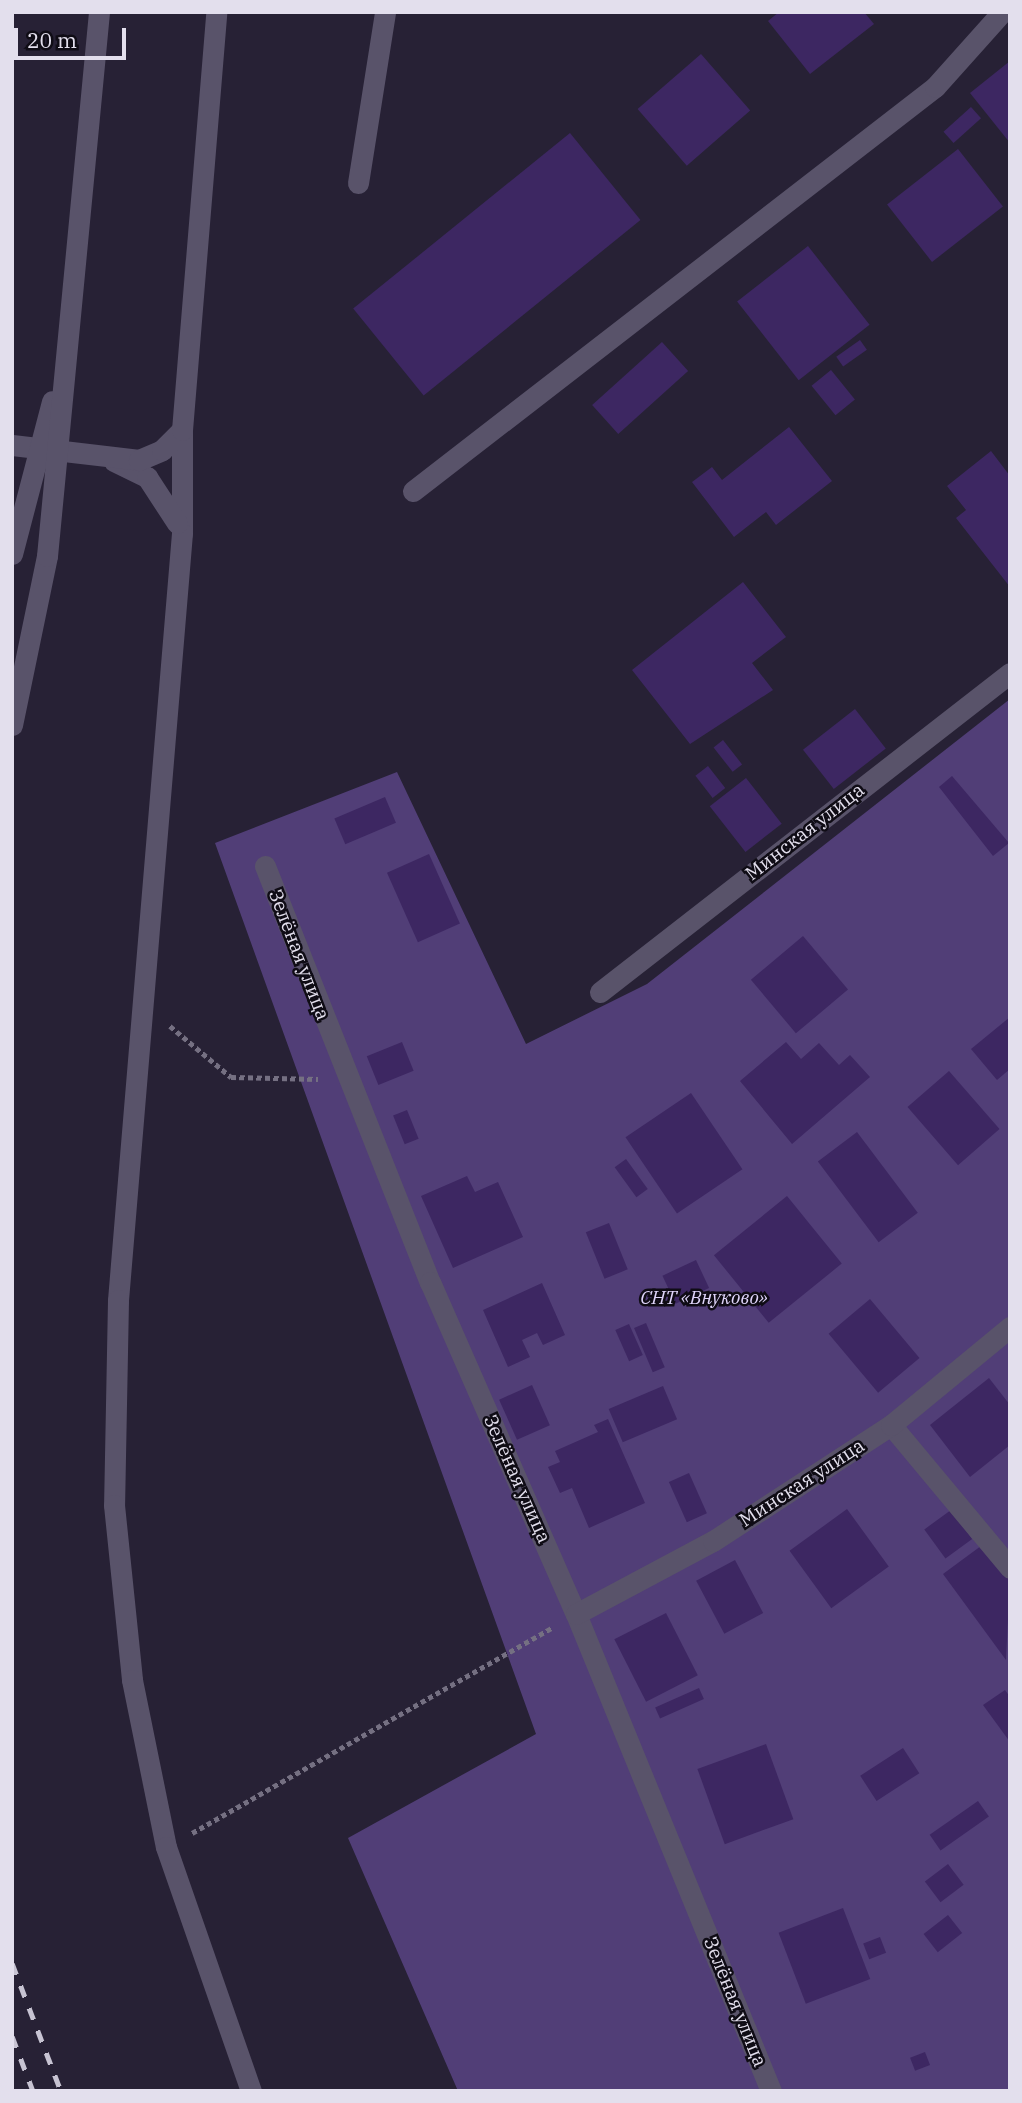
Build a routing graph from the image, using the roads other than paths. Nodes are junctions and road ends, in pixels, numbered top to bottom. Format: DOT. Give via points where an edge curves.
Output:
graph roads {
  1 [pos="216,12"];
  2 [pos="385,12"];
  3 [pos="1002,12"];
  4 [pos="98,19"];
  5 [pos="358,183"];
  6 [pos="67,334"];
  7 [pos="182,430"];
  8 [pos="12,445"];
  9 [pos="114,461"];
  10 [pos="413,491"];
  11 [pos="182,533"];
  12 [pos="12,554"];
  13 [pos="1010,673"];
  14 [pos="12,725"];
  15 [pos="265,866"];
  16 [pos="600,992"];
  17 [pos="1010,1327"];
  18 [pos="891,1425"];
  19 [pos="1010,1568"];
  20 [pos="576,1614"];
  21 [pos="251,2091"];
  22 [pos="771,2091"];
  1 -- 7 [label="street"];
  2 -- 5 [label="street"];
  3 -- 10 [label="street" via="935,87"];
  4 -- 6 [label="street"];
  6 -- 12 [label="street"];
  6 -- 14 [label="street" via="47,556"];
  7 -- 9 [label="street" via="162,450"];
  7 -- 11 [label="street"];
  8 -- 9 [label="street"];
  9 -- 11 [label="street" via="147,477 167,500"];
  11 -- 21 [label="street" via="118,1300 114,1506 132,1680 166,1847"];
  13 -- 16 [label="street, Минская улица"];
  15 -- 20 [label="street, Зелёная улица" via="347,1079"];
  17 -- 18 [label="street, Минская улица"];
  18 -- 19 [label="street"];
  18 -- 20 [label="street, Минская улица" via="713,1541"];
  20 -- 22 [label="street, Зелёная улица"];
}
